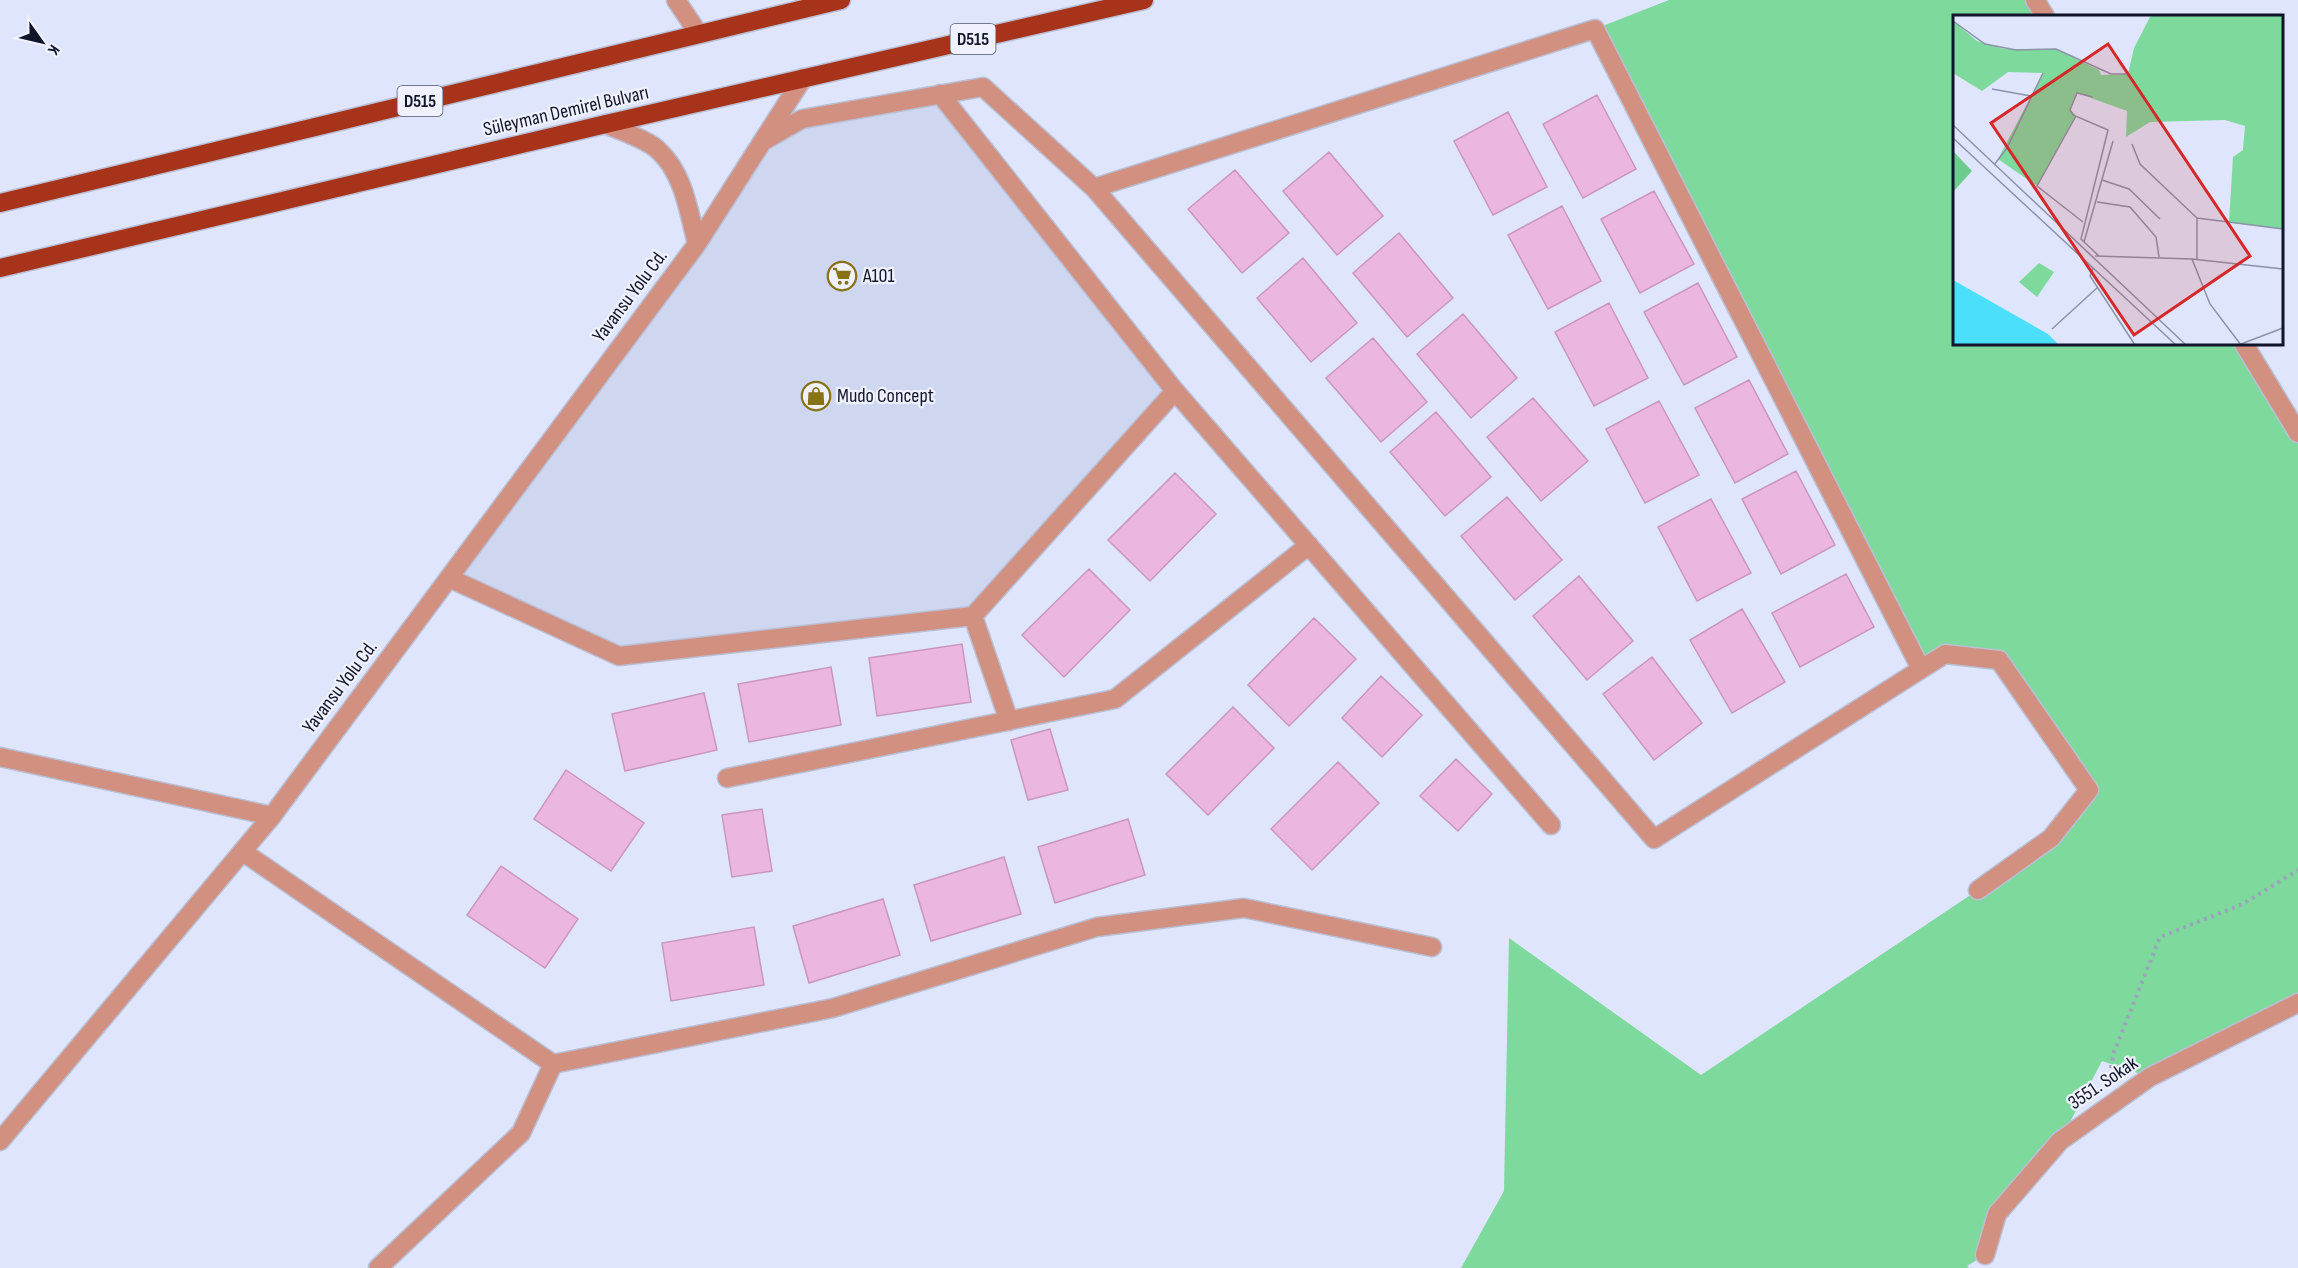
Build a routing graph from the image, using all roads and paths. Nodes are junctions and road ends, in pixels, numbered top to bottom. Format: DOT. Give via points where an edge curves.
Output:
graph roads {
  1 [pos="676,0"];
  2 [pos="842,0"];
  3 [pos="1144,0"];
  4 [pos="2034,0"];
  5 [pos="2043,15"];
  6 [pos="698,33"];
  7 [pos="803,78"];
  8 [pos="940,94"];
  9 [pos="606,124"];
  10 [pos="762,142"];
  11 [pos="1094,188"];
  12 [pos="0,203"];
  13 [pos="697,244"];
  14 [pos="0,268"];
  15 [pos="2245,345"];
  16 [pos="1175,391"];
  17 [pos="2298,433"];
  18 [pos="1309,545"];
  19 [pos="449,578"];
  20 [pos="973,616"];
  21 [pos="1921,669"];
  22 [pos="1009,721"];
  23 [pos="0,757"];
  24 [pos="727,778"];
  25 [pos="272,816"];
  26 [pos="1551,825"];
  27 [pos="243,852"];
  28 [pos="2298,870"];
  29 [pos="1978,890"];
  30 [pos="1432,947"];
  31 [pos="2298,1003"];
  32 [pos="554,1064"];
  33 [pos="2104,1110"];
  34 [pos="0,1141"];
  35 [pos="1985,1255"];
  36 [pos="378,1268"];
  1 -- 6 [label="street"];
  2 -- 6 [label="highway, D515"];
  3 -- 7 [label="highway, Süleyman Demirel Bulvarı / D515"];
  4 -- 5 [label="street"];
  6 -- 12 [label="highway, D515"];
  7 -- 9 [label="highway, Süleyman Demirel Bulvarı / D515"];
  7 -- 10 [label="street, Yavansu Yolu Cd."];
  8 -- 10 [label="street" via="802,118"];
  8 -- 11 [label="street" via="983,87"];
  8 -- 16 [label="street"];
  9 -- 13 [label="street" via="658,149 686,196"];
  9 -- 14 [label="highway, Süleyman Demirel Bulvarı / D515"];
  10 -- 13 [label="street, Yavansu Yolu Cd."];
  11 -- 21 [label="street" via="1654,839"];
  11 -- 21 [label="street" via="1595,29"];
  13 -- 19 [label="street, Yavansu Yolu Cd."];
  15 -- 17 [label="street"];
  16 -- 18 [label="street"];
  16 -- 20 [label="street"];
  18 -- 22 [label="street" via="1115,699"];
  18 -- 26 [label="street"];
  19 -- 20 [label="street" via="619,656"];
  19 -- 25 [label="street, Yavansu Yolu Cd."];
  20 -- 22 [label="street"];
  21 -- 29 [label="street" via="1946,654 1999,660 2088,790 2051,838"];
  22 -- 24 [label="street"];
  23 -- 25 [label="street"];
  25 -- 27 [label="street, Yavansu Yolu Cd."];
  27 -- 32 [label="street"];
  27 -- 34 [label="street, Yavansu Yolu Cd."];
  28 -- 33 [label="path" via="2243,904 2160,937 2114,1052"];
  30 -- 32 [label="street" via="1244,908 1097,927 833,1008"];
  31 -- 33 [label="street, 3551. Sokak" via="2150,1077"];
  32 -- 36 [label="street" via="521,1133"];
  33 -- 35 [label="street, 3551. Sokak" via="2060,1141 1997,1214"];
}
